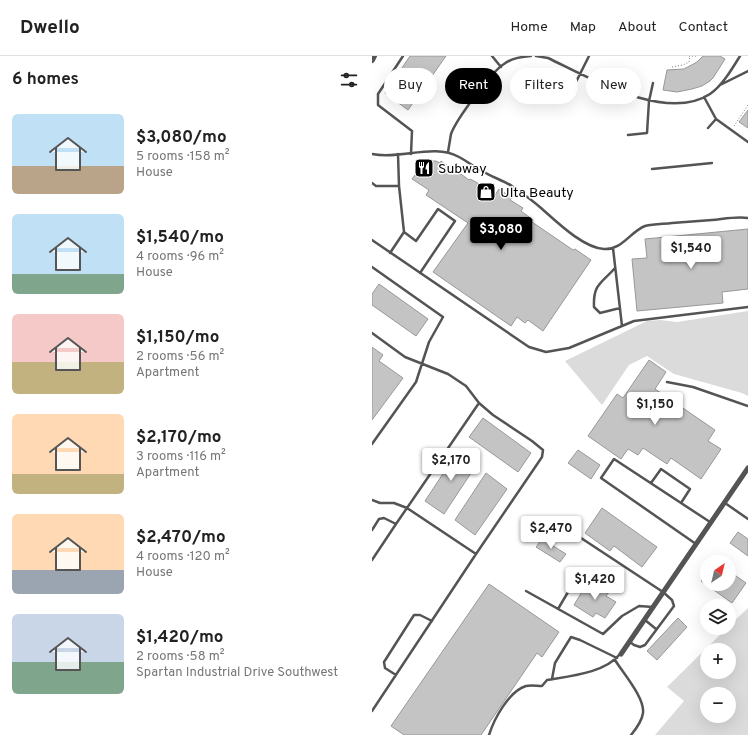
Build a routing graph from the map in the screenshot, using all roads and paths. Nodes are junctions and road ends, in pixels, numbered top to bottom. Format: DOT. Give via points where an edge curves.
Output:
graph roads {
  1 [pos="374,56"];
  2 [pos="403,56"];
  3 [pos="492,56"];
  4 [pos="530,56"];
  5 [pos="536,56"];
  6 [pos="589,56"];
  7 [pos="689,56"];
  8 [pos="697,56"];
  9 [pos="740,56"];
  10 [pos="372,60"];
  11 [pos="501,67"];
  12 [pos="672,67"];
  13 [pos="748,71"];
  14 [pos="580,73"];
  15 [pos="578,77"];
  16 [pos="653,83"];
  17 [pos="718,87"];
  18 [pos="704,97"];
  19 [pos="649,101"];
  20 [pos="748,105"];
  21 [pos="716,119"];
  22 [pos="734,126"];
  23 [pos="708,128"];
  24 [pos="628,135"];
  25 [pos="748,142"];
  26 [pos="448,152"];
  27 [pos="372,154"];
  28 [pos="398,154"];
  29 [pos="411,154"];
  30 [pos="712,163"];
  31 [pos="652,169"];
  32 [pos="372,183"];
  33 [pos="399,186"];
  34 [pos="748,218"];
  35 [pos="404,232"];
  36 [pos="372,240"];
  37 [pos="613,248"];
  38 [pos="390,253"];
  39 [pos="372,267"];
  40 [pos="615,267"];
  41 [pos="420,272"];
  42 [pos="748,307"];
  43 [pos="620,308"];
  44 [pos="622,326"];
  45 [pos="372,334"];
  46 [pos="422,364"];
  47 [pos="668,382"];
  48 [pos="479,402"];
  49 [pos="748,406"];
  50 [pos="372,444"];
  51 [pos="748,468"];
  52 [pos="651,483"];
  53 [pos="372,500"];
  54 [pos="724,502"];
  55 [pos="681,503"];
  56 [pos="406,508"];
  57 [pos="748,519"];
  58 [pos="711,523"];
  59 [pos="396,524"];
  60 [pos="372,530"];
  61 [pos="578,536"];
  62 [pos="696,544"];
  63 [pos="476,554"];
  64 [pos="372,560"];
  65 [pos="606,585"];
  66 [pos="526,591"];
  67 [pos="663,592"];
  68 [pos="653,607"];
  69 [pos="558,609"];
  70 [pos="645,620"];
  71 [pos="432,621"];
  72 [pos="656,629"];
  73 [pos="630,642"];
  74 [pos="618,658"];
  75 [pos="396,675"];
  76 [pos="552,679"];
  77 [pos="372,711"];
  78 [pos="489,735"];
  79 [pos="631,735"];
  1 -- 10 [label="street"];
  2 -- 29 [label="lane" via="378,94 378,105 412,131"];
  3 -- 11 [label="lane"];
  4 -- 11 [label="lane" via="518,57"];
  5 -- 14 [label="lane" via="548,58"];
  6 -- 14 [label="lane"];
  7 -- 8 [label="path"];
  7 -- 12 [label="path" via="689,62"];
  9 -- 17 [label="lane"];
  11 -- 26 [label="lane" via="459,119 452,133"];
  13 -- 17 [label="lane"];
  14 -- 15 [label="lane"];
  14 -- 19 [label="lane"];
  16 -- 19 [label="lane"];
  17 -- 18 [label="lane"];
  18 -- 19 [label="lane" via="669,104"];
  18 -- 21 [label="lane"];
  19 -- 24 [label="lane" via="647,133"];
  20 -- 22 [label="path"];
  21 -- 23 [label="lane"];
  21 -- 25 [label="lane"];
  26 -- 29 [label="lane"];
  26 -- 37 [label="lane" via="501,179 588,244 601,249"];
  27 -- 28 [label="lane"];
  28 -- 29 [label="lane"];
  28 -- 33 [label="lane"];
  30 -- 31 [label="lane"];
  32 -- 33 [label="lane" via="376,186"];
  33 -- 35 [label="lane"];
  34 -- 37 [label="lane" via="645,226"];
  35 -- 38 [label="lane"];
  35 -- 41 [label="lane" via="416,241 438,209 455,221"];
  36 -- 38 [label="lane"];
  37 -- 40 [label="lane"];
  38 -- 41 [label="lane"];
  39 -- 46 [label="lane" via="443,317 429,342"];
  40 -- 43 [label="lane"];
  40 -- 43 [label="lane" via="596,287 593,296 594,307 600,313"];
  41 -- 44 [label="lane" via="529,347 546,352 569,348"];
  42 -- 44 [label="lane" via="634,321"];
  43 -- 44 [label="lane"];
  45 -- 46 [label="lane" via="405,357"];
  46 -- 48 [label="lane" via="448,374 466,386"];
  46 -- 50 [label="lane" via="416,382"];
  47 -- 49 [label="lane" via="693,386"];
  48 -- 56 [label="lane"];
  48 -- 63 [label="lane" via="543,450 542,457"];
  51 -- 54 [label="street"];
  52 -- 55 [label="lane"];
  52 -- 55 [label="lane" via="661,469 690,490"];
  52 -- 62 [label="lane" via="614,459 601,478"];
  53 -- 56 [label="lane" via="394,503"];
  54 -- 57 [label="lane"];
  54 -- 58 [label="street"];
  55 -- 58 [label="lane"];
  56 -- 59 [label="lane"];
  56 -- 63 [label="lane"];
  58 -- 62 [label="street"];
  59 -- 60 [label="lane" via="384,518 379,519"];
  59 -- 64 [label="lane"];
  61 -- 67 [label="lane"];
  62 -- 67 [label="street"];
  63 -- 71 [label="lane"];
  65 -- 69 [label="lane" via="581,570"];
  66 -- 69 [label="lane"];
  67 -- 68 [label="street"];
  67 -- 72 [label="lane" via="672,600 674,606"];
  68 -- 69 [label="lane" via="639,606 622,616 603,634"];
  68 -- 70 [label="street"];
  70 -- 72 [label="lane"];
  70 -- 73 [label="street"];
  71 -- 75 [label="lane"];
  71 -- 75 [label="lane" via="420,614 414,615 384,662 385,668"];
  72 -- 73 [label="lane" via="645,645 640,647"];
  73 -- 74 [label="street"];
  74 -- 76 [label="lane" via="607,666 595,670"];
  74 -- 76 [label="lane" via="571,637 555,663"];
  74 -- 79 [label="lane" via="641,700 643,713"];
  75 -- 77 [label="lane"];
  76 -- 78 [label="lane" via="547,680 542,686 527,686 514,692 493,722"];
}
